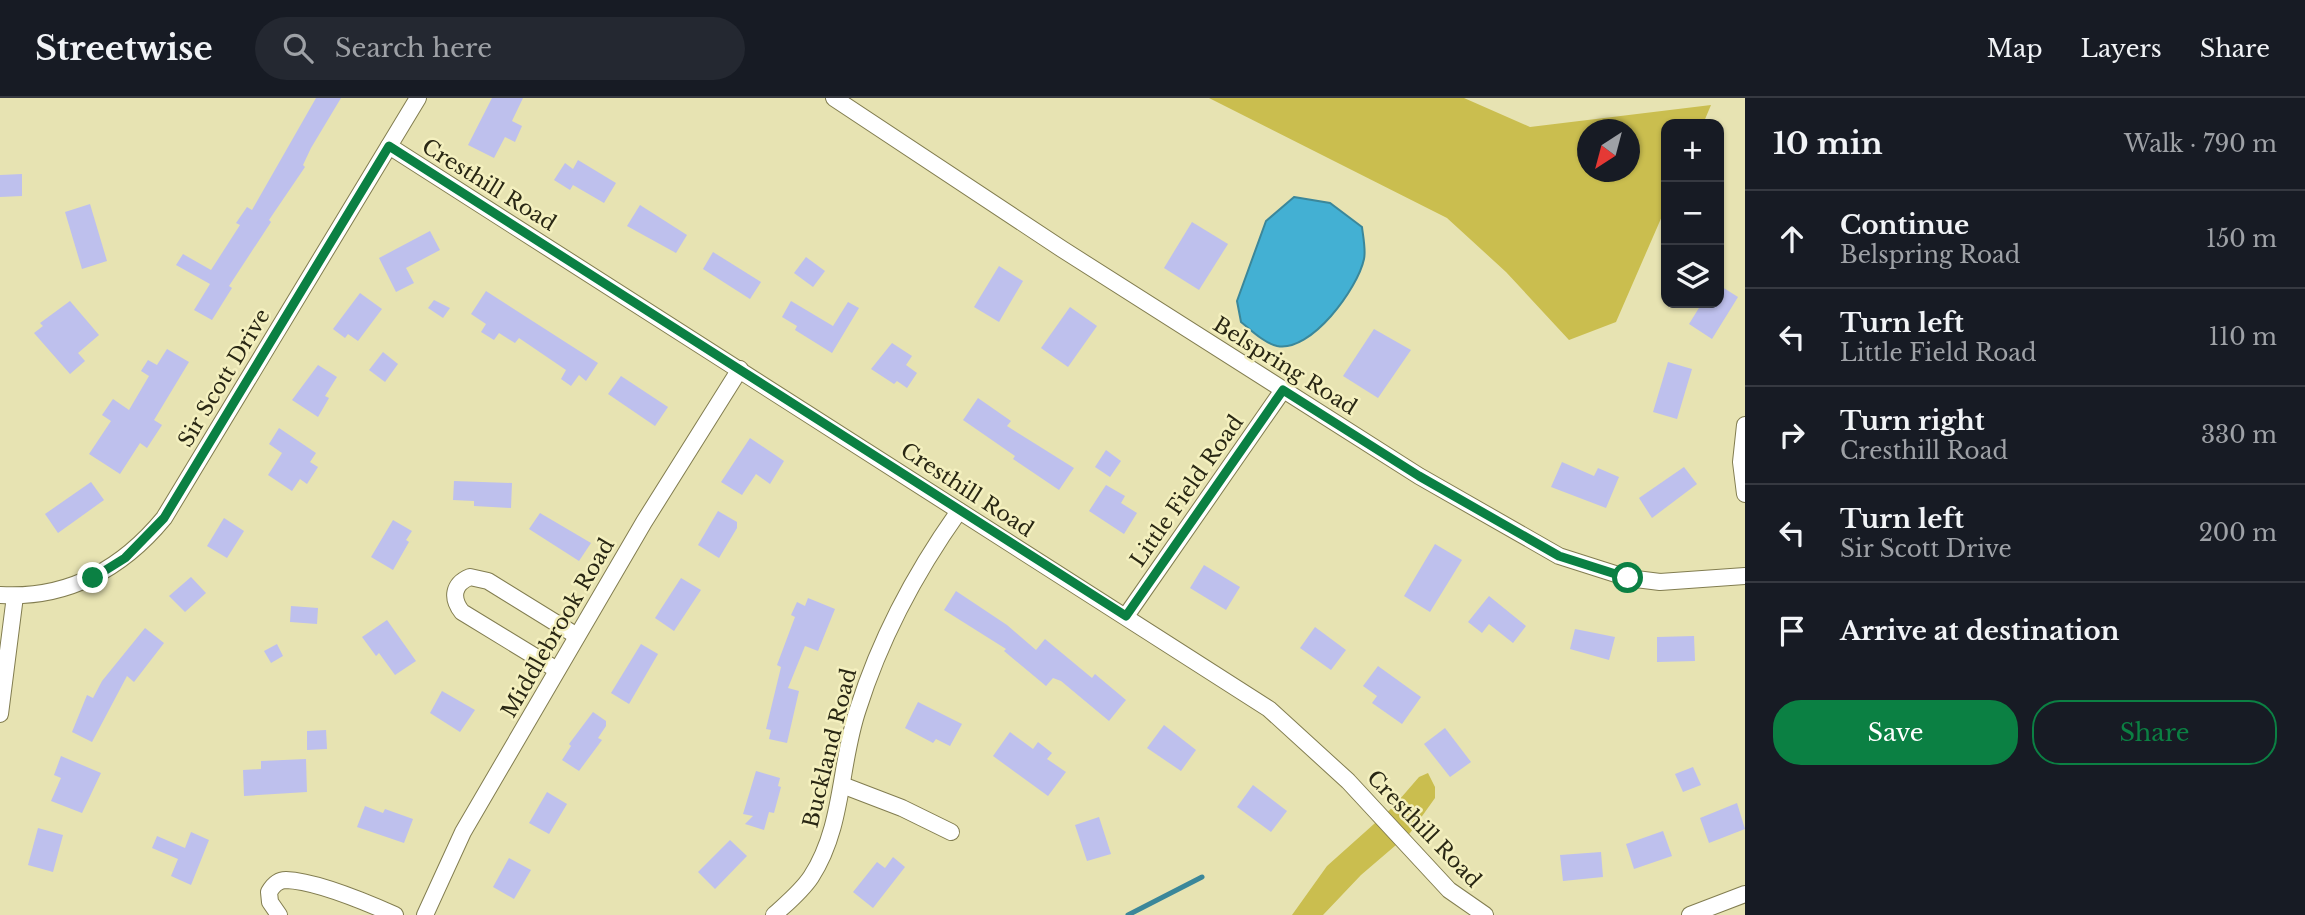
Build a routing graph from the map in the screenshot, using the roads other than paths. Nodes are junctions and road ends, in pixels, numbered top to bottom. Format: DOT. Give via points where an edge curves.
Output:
graph roads {
  1 [pos="418,98"];
  2 [pos="834,98"];
  3 [pos="389,146"];
  4 [pos="740,369"];
  5 [pos="1283,390"];
  6 [pos="1745,425"];
  7 [pos="1745,494"];
  8 [pos="959,511"];
  9 [pos="1745,576"];
  10 [pos="7,595"];
  11 [pos="1126,616"];
  12 [pos="577,636"];
  13 [pos="557,670"];
  14 [pos="0,714"];
  15 [pos="842,785"];
  16 [pos="951,832"];
  17 [pos="1745,894"];
  18 [pos="279,915"];
  19 [pos="395,915"];
  20 [pos="425,915"];
  21 [pos="774,915"];
  22 [pos="1485,915"];
  23 [pos="1690,915"];
  1 -- 3 [label="street, Sir Scott Drive"];
  2 -- 5 [label="street, Belspring Road"];
  3 -- 4 [label="street, Cresthill Road"];
  3 -- 10 [label="street, Sir Scott Drive" via="164,518 125,558 93,578 48,593"];
  4 -- 8 [label="street, Cresthill Road"];
  4 -- 12 [label="street, Middlebrook Road"];
  5 -- 9 [label="street, Belspring Road" via="1419,476 1559,556 1628,578 1660,582"];
  5 -- 11 [label="street, Little Field Road"];
  6 -- 7 [label="street" via="1741,462"];
  8 -- 11 [label="street, Cresthill Road"];
  8 -- 15 [label="street, Buckland Road" via="923,561 875,660 856,712"];
  10 -- 14 [label="street"];
  11 -- 22 [label="street, Cresthill Road" via="1269,709 1310,744 1449,890"];
  12 -- 13 [label="street, Middlebrook Road"];
  12 -- 13 [label="street" via="488,581 470,577 458,585 454,593 462,612"];
  13 -- 20 [label="street, Middlebrook Road" via="463,832"];
  15 -- 16 [label="street"];
  15 -- 21 [label="street, Buckland Road" via="824,853 801,890"];
  17 -- 23 [label="street"];
  18 -- 19 [label="street" via="269,892 286,880"];
}
